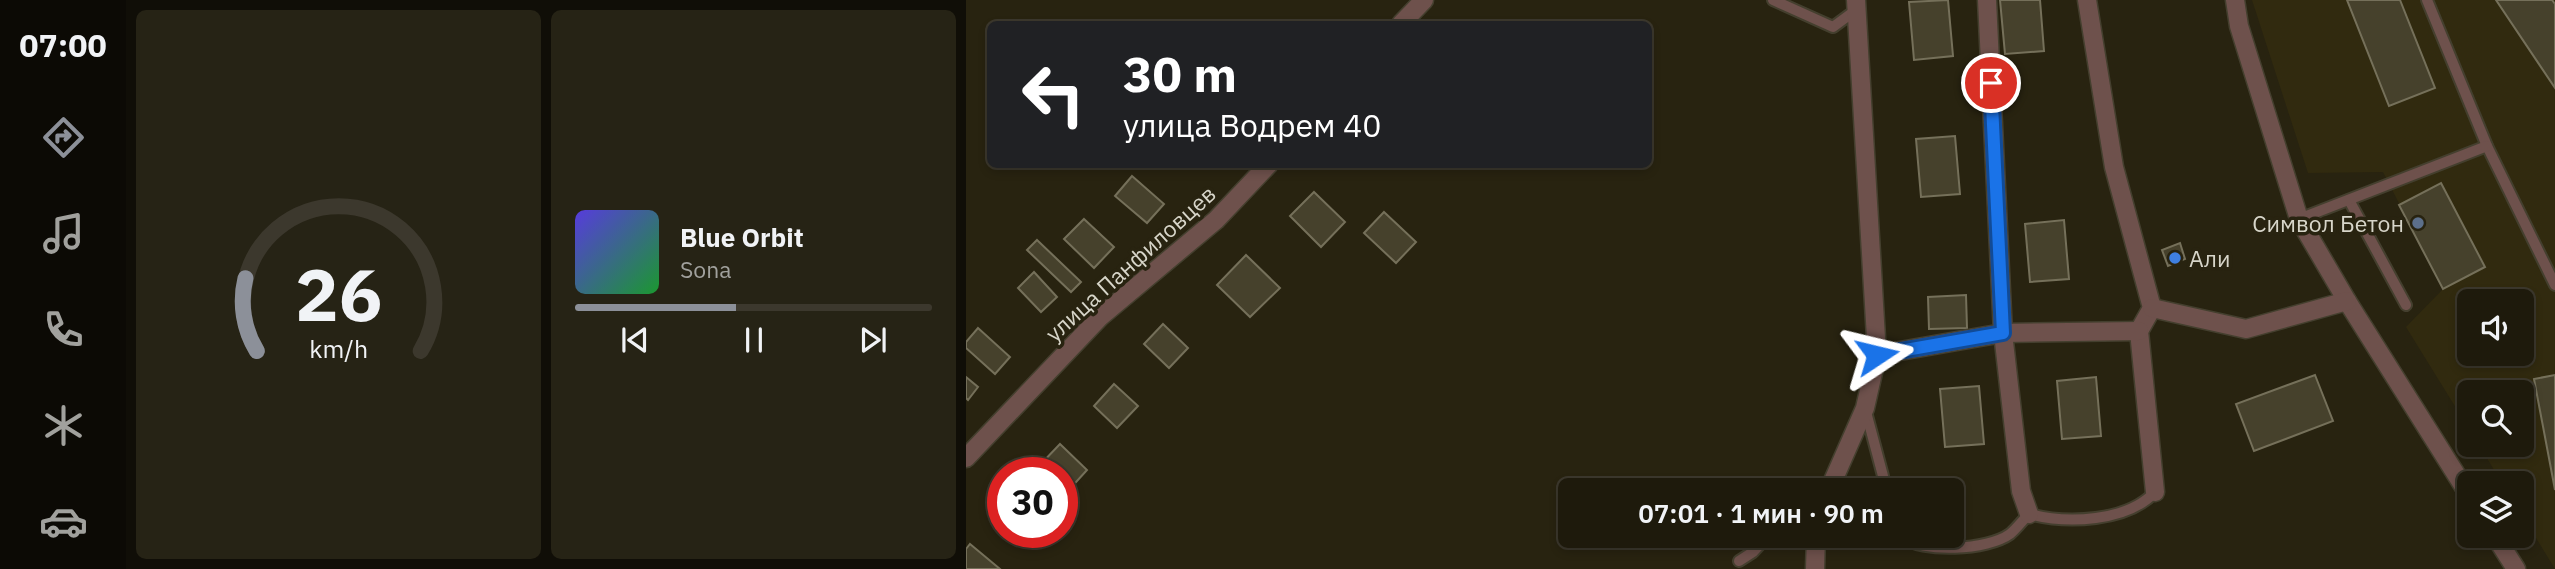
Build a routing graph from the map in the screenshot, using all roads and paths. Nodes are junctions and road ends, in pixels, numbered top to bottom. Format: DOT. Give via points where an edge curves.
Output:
graph roads {
  1 [pos="1424,0"];
  2 [pos="1773,0"];
  3 [pos="1986,0"];
  4 [pos="2087,0"];
  5 [pos="2235,0"];
  6 [pos="2427,0"];
  7 [pos="1856,5"];
  8 [pos="1404,21"];
  9 [pos="2487,146"];
  10 [pos="1265,168"];
  11 [pos="2349,200"];
  12 [pos="2299,219"];
  13 [pos="2555,285"];
  14 [pos="2347,301"];
  15 [pos="2406,305"];
  16 [pos="2152,308"];
  17 [pos="2139,331"];
  18 [pos="2003,333"];
  19 [pos="1877,355"];
  20 [pos="1865,408"];
  21 [pos="966,458"];
  22 [pos="2457,476"];
  23 [pos="1834,478"];
  24 [pos="1883,478"];
  25 [pos="2155,492"];
  26 [pos="2029,514"];
  27 [pos="1964,547"];
  28 [pos="1757,548"];
  29 [pos="1816,548"];
  30 [pos="2503,548"];
  31 [pos="1738,561"];
  32 [pos="1815,569"];
  33 [pos="2516,569"];
  1 -- 8 [label="street"];
  2 -- 7 [label="lane" via="1833,27"];
  3 -- 18 [label="street"];
  4 -- 16 [label="street" via="2114,167"];
  5 -- 12 [label="street"];
  6 -- 9 [label="lane"];
  7 -- 19 [label="street"];
  9 -- 11 [label="lane"];
  9 -- 13 [label="lane"];
  10 -- 21 [label="street, улица Панфиловцев" via="1216,220 1100,317"];
  11 -- 12 [label="lane"];
  11 -- 15 [label="lane"];
  12 -- 14 [label="street"];
  14 -- 16 [label="street" via="2246,329"];
  14 -- 22 [label="street"];
  16 -- 17 [label="street"];
  17 -- 18 [label="street"];
  17 -- 25 [label="street"];
  18 -- 19 [label="street"];
  18 -- 26 [label="street" via="2021,491"];
  19 -- 20 [label="street"];
  20 -- 23 [label="street"];
  20 -- 24 [label="lane"];
  25 -- 26 [label="lane" via="2126,512 2056,521"];
  26 -- 27 [label="lane" via="2008,535"];
  28 -- 31 [label="lane"];
  29 -- 32 [label="street"];
  30 -- 33 [label="street"];
}
